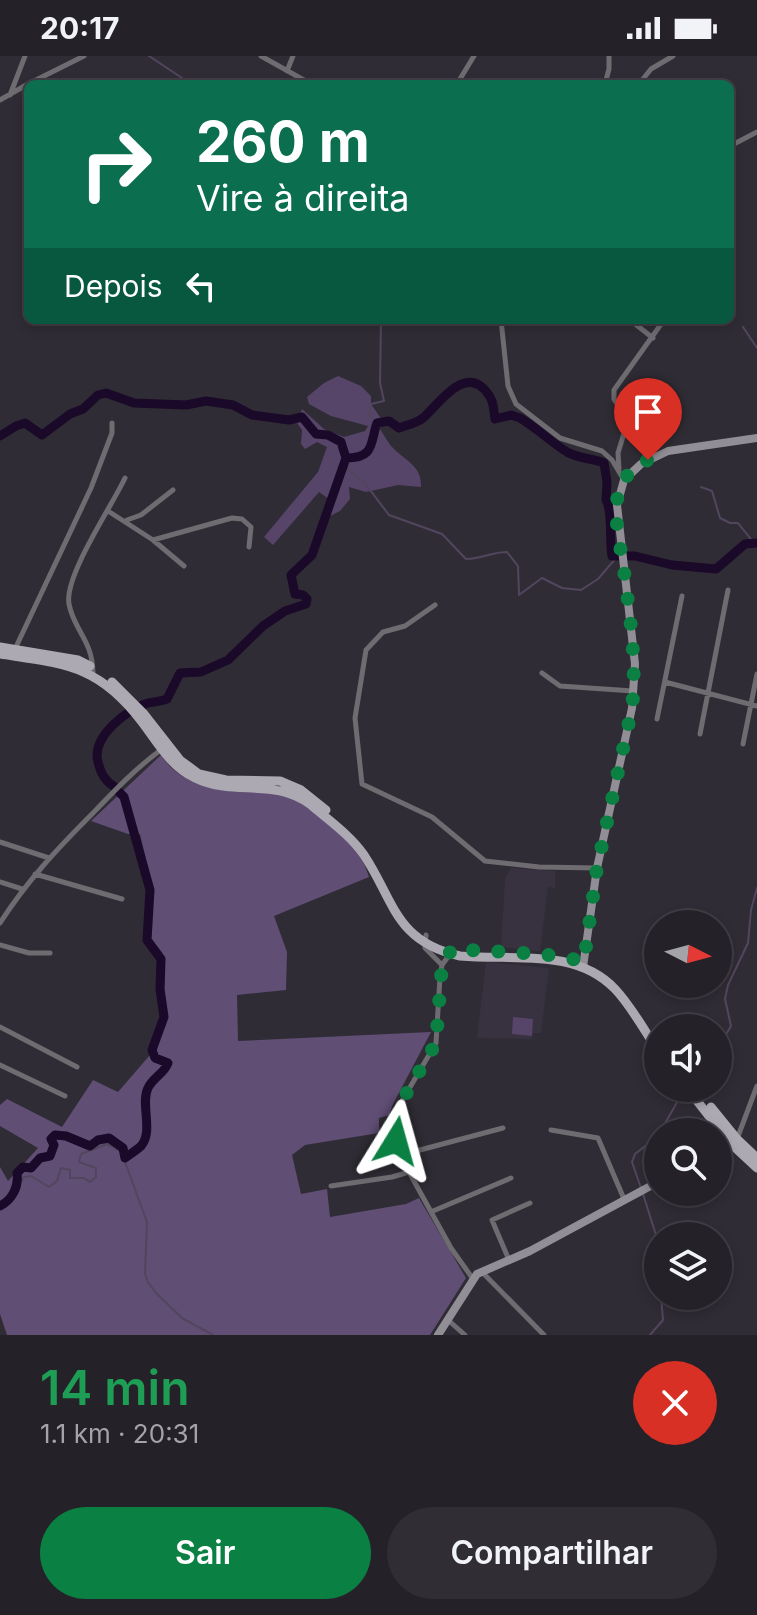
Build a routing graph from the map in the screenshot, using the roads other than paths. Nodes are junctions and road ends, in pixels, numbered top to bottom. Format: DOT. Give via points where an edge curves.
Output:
graph roads {
  1 [pos="25,56"];
  2 [pos="84,56"];
  3 [pos="261,56"];
  4 [pos="293,56"];
  5 [pos="474,56"];
  6 [pos="609,56"];
  7 [pos="673,56"];
  8 [pos="287,71"];
  9 [pos="36,80"];
  10 [pos="304,80"];
  11 [pos="459,80"];
  12 [pos="606,80"];
  13 [pos="642,80"];
  14 [pos="24,86"];
  15 [pos="10,95"];
  16 [pos="0,100"];
  17 [pos="757,132"];
  18 [pos="734,144"];
  19 [pos="501,324"];
  20 [pos="635,324"];
  21 [pos="662,324"];
  22 [pos="653,338"];
  23 [pos="112,423"];
  24 [pos="757,438"];
  25 [pos="621,476"];
  26 [pos="125,478"];
  27 [pos="173,490"];
  28 [pos="108,511"];
  29 [pos="126,521"];
  30 [pos="153,540"];
  31 [pos="249,547"];
  32 [pos="184,566"];
  33 [pos="728,590"];
  34 [pos="682,596"];
  35 [pos="435,605"];
  36 [pos="0,647"];
  37 [pos="14,653"];
  38 [pos="0,654"];
  39 [pos="93,671"];
  40 [pos="542,673"];
  41 [pos="757,674"];
  42 [pos="665,682"];
  43 [pos="634,691"];
  44 [pos="708,693"];
  45 [pos="754,705"];
  46 [pos="144,718"];
  47 [pos="657,719"];
  48 [pos="700,734"];
  49 [pos="743,744"];
  50 [pos="162,749"];
  51 [pos="180,760"];
  52 [pos="0,842"];
  53 [pos="49,858"];
  54 [pos="597,868"];
  55 [pos="34,874"];
  56 [pos="0,882"];
  57 [pos="22,889"];
  58 [pos="122,899"];
  59 [pos="3,914"];
  60 [pos="0,923"];
  61 [pos="425,938"];
  62 [pos="0,945"];
  63 [pos="451,952"];
  64 [pos="50,953"];
  65 [pos="584,964"];
  66 [pos="442,965"];
  67 [pos="644,1020"];
  68 [pos="0,1027"];
  69 [pos="644,1031"];
  70 [pos="0,1065"];
  71 [pos="77,1067"];
  72 [pos="757,1086"];
  73 [pos="65,1096"];
  74 [pos="701,1102"];
  75 [pos="503,1128"];
  76 [pos="551,1130"];
  77 [pos="733,1141"];
  78 [pos="401,1155"];
  79 [pos="757,1158"];
  80 [pos="757,1168"];
  81 [pos="409,1172"];
  82 [pos="511,1178"];
  83 [pos="331,1186"];
  84 [pos="644,1189"];
  85 [pos="624,1199"];
  86 [pos="530,1203"];
  87 [pos="433,1211"];
  88 [pos="509,1260"];
  89 [pos="481,1271"];
  90 [pos="473,1279"];
  91 [pos="448,1320"];
  92 [pos="438,1335"];
  93 [pos="465,1335"];
  94 [pos="544,1335"];
  1 -- 15 [label="street"];
  2 -- 9 [label="street"];
  3 -- 8 [label="street"];
  4 -- 8 [label="street"];
  5 -- 11 [label="street"];
  6 -- 12 [label="street"];
  7 -- 13 [label="street"];
  8 -- 10 [label="street"];
  14 -- 15 [label="street"];
  15 -- 16 [label="street"];
  17 -- 18 [label="street"];
  19 -- 25 [label="street" via="508,386 516,404 560,438 602,451"];
  20 -- 22 [label="street"];
  21 -- 22 [label="street"];
  22 -- 25 [label="street" via="614,390 628,420 618,453"];
  23 -- 37 [label="street" via="91,488"];
  24 -- 25 [label="main road" via="668,451"];
  25 -- 43 [label="main road" via="617,505"];
  26 -- 28 [label="street"];
  27 -- 29 [label="street"];
  28 -- 29 [label="street"];
  28 -- 39 [label="street" via="68,594"];
  29 -- 30 [label="street"];
  30 -- 31 [label="street" via="237,518 251,527"];
  30 -- 32 [label="street"];
  33 -- 44 [label="street"];
  34 -- 42 [label="street"];
  35 -- 54 [label="street" via="405,626 383,632 366,650 355,718 362,784 432,817 485,861"];
  36 -- 37 [label="main road"];
  37 -- 38 [label="main road"];
  37 -- 39 [label="main road"];
  39 -- 46 [label="main road"];
  40 -- 43 [label="street" via="560,686"];
  41 -- 45 [label="street"];
  42 -- 44 [label="street"];
  42 -- 47 [label="street"];
  43 -- 54 [label="main road"];
  44 -- 45 [label="street"];
  44 -- 48 [label="street"];
  45 -- 49 [label="street"];
  46 -- 50 [label="main road"];
  46 -- 51 [label="main road"];
  50 -- 51 [label="main road"];
  50 -- 53 [label="street"];
  50 -- 61 [label="main road" via="174,765 209,784 280,789 301,798 358,847 397,917"];
  51 -- 61 [label="main road" via="199,774 280,781 310,796 362,845 400,912"];
  52 -- 53 [label="street"];
  53 -- 55 [label="street"];
  54 -- 65 [label="main road"];
  55 -- 57 [label="street"];
  55 -- 58 [label="street"];
  56 -- 57 [label="street"];
  57 -- 59 [label="street"];
  59 -- 60 [label="street"];
  61 -- 63 [label="main road"];
  61 -- 66 [label="street" via="427,951"];
  62 -- 64 [label="street"];
  63 -- 65 [label="main road"];
  63 -- 66 [label="street"];
  65 -- 67 [label="main road" via="622,987"];
  65 -- 69 [label="main road" via="617,991"];
  66 -- 78 [label="street" via="436,1043 399,1106 395,1125"];
  68 -- 71 [label="street"];
  70 -- 73 [label="street"];
  72 -- 77 [label="street"];
  74 -- 77 [label="main road"];
  75 -- 78 [label="street"];
  76 -- 85 [label="street" via="598,1138"];
  77 -- 79 [label="main road"];
  77 -- 80 [label="main road"];
  78 -- 81 [label="street"];
  81 -- 83 [label="street"];
  81 -- 87 [label="street"];
  82 -- 87 [label="street"];
  84 -- 85 [label="main road"];
  85 -- 88 [label="main road"];
  86 -- 88 [label="street" via="492,1220"];
  87 -- 90 [label="street"];
  88 -- 89 [label="main road"];
  89 -- 90 [label="main road"];
  89 -- 94 [label="street"];
  90 -- 91 [label="main road"];
  91 -- 92 [label="main road"];
  91 -- 93 [label="street"];
}
